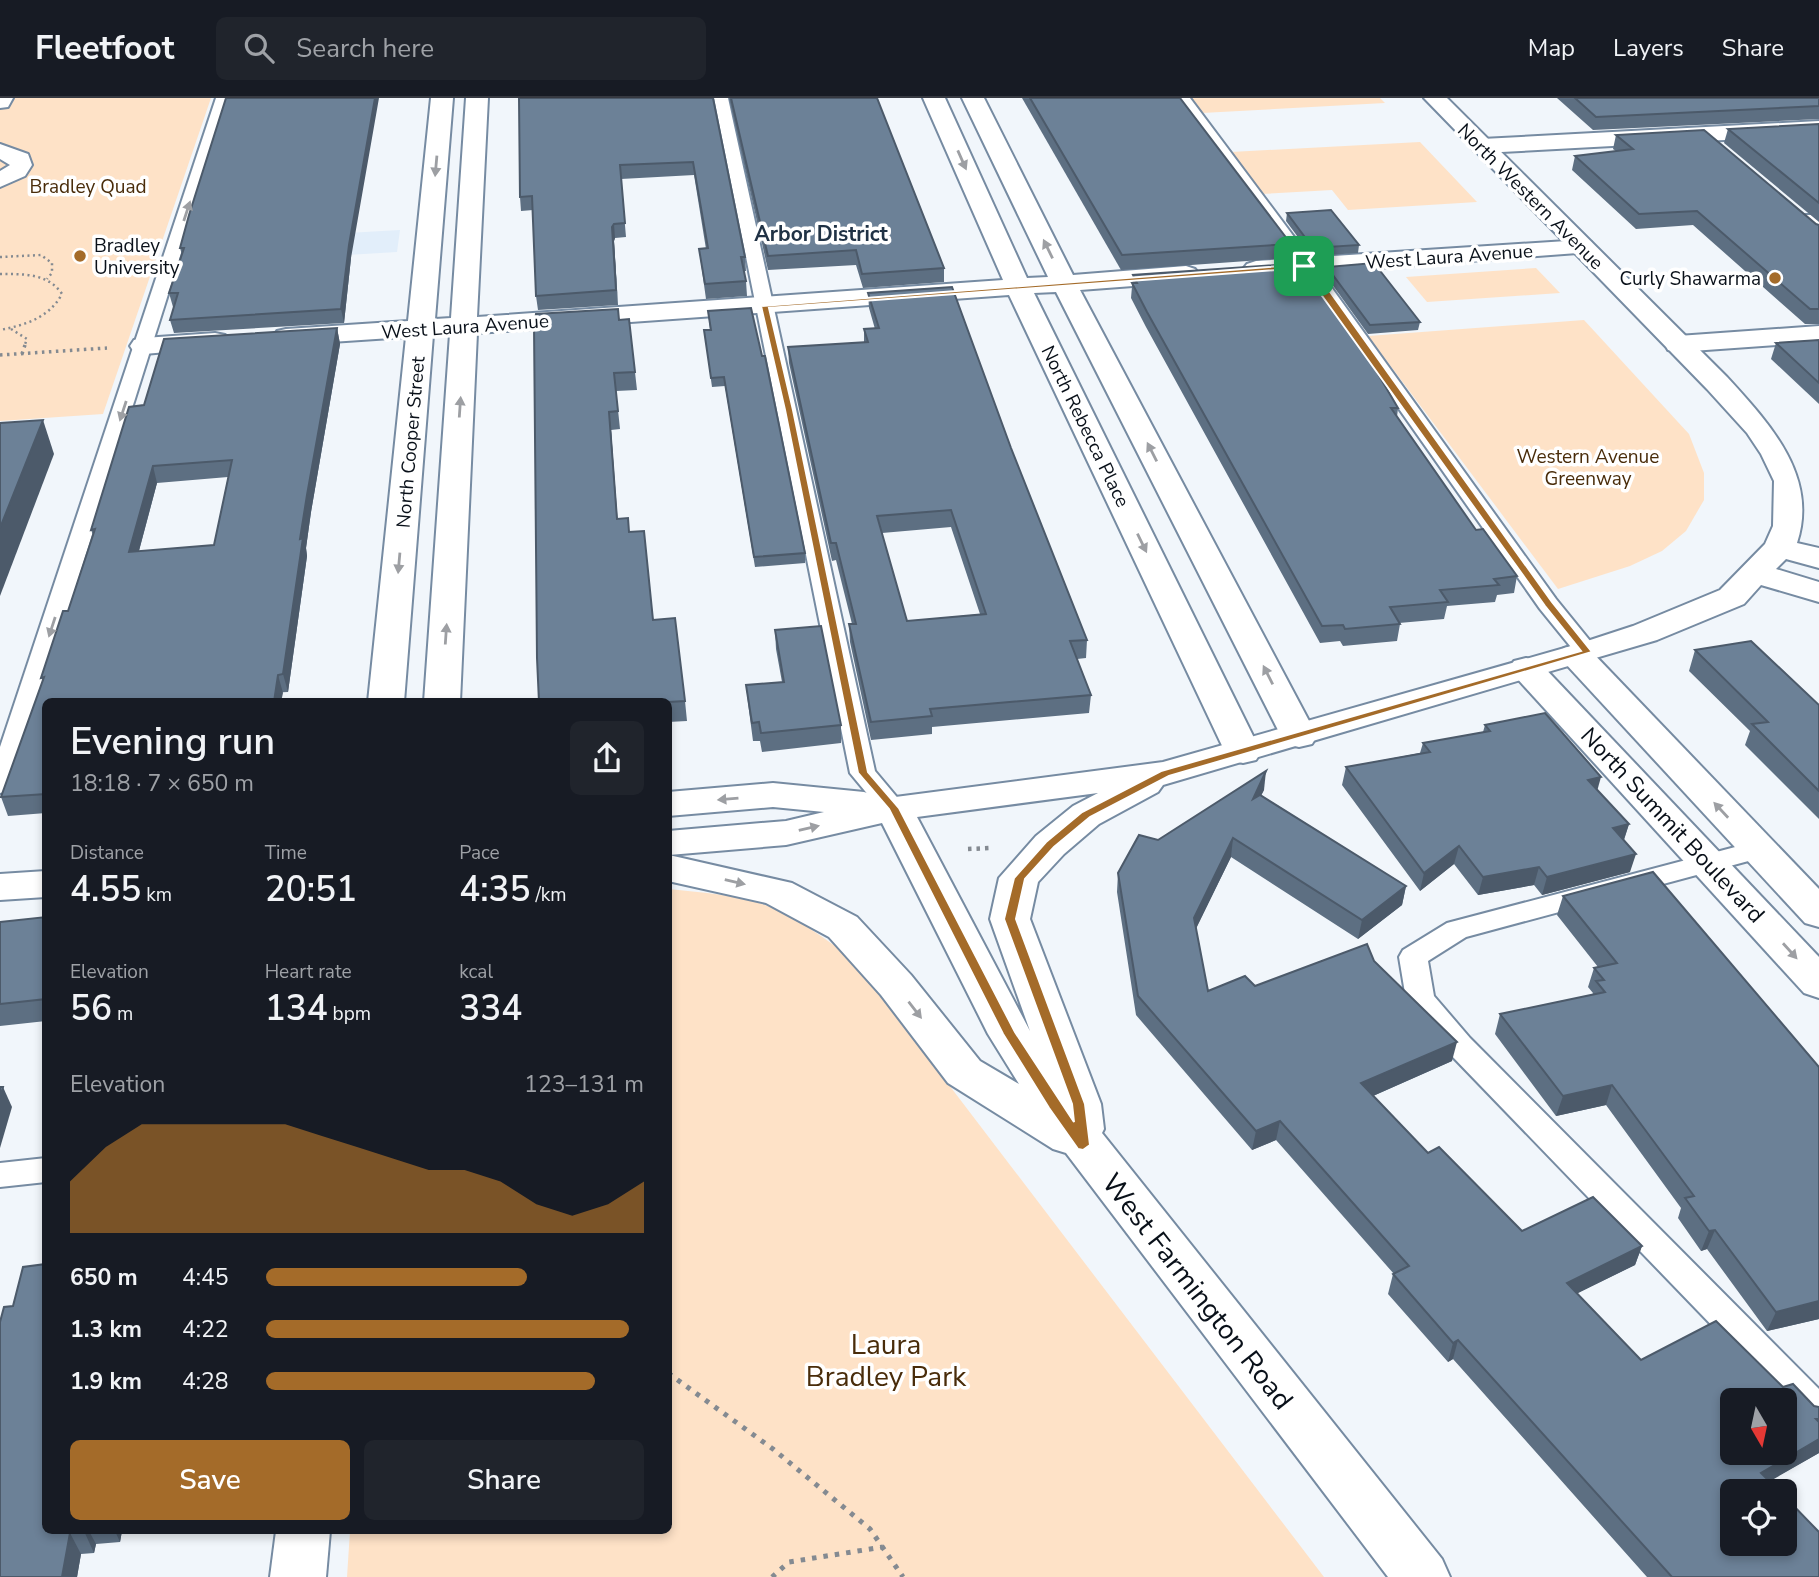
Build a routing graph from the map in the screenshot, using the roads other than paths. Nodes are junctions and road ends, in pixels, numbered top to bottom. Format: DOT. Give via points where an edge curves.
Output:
graph roads {
  1 [pos="223,98"];
  2 [pos="442,98"];
  3 [pos="477,98"];
  4 [pos="721,98"];
  5 [pos="934,98"];
  6 [pos="973,98"];
  7 [pos="1183,98"];
  8 [pos="1435,98"];
  9 [pos="1819,128"];
  10 [pos="1701,134"];
  11 [pos="1482,146"];
  12 [pos="0,151"];
  13 [pos="1722,152"];
  14 [pos="0,180"];
  15 [pos="1806,217"];
  16 [pos="1819,233"];
  17 [pos="1582,247"];
  18 [pos="1304,266"];
  19 [pos="1237,271"];
  20 [pos="1210,273"];
  21 [pos="1064,284"];
  22 [pos="1018,287"];
  23 [pos="765,306"];
  24 [pos="465,326"];
  25 [pos="420,329"];
  26 [pos="1819,334"];
  27 [pos="268,338"];
  28 [pos="240,340"];
  29 [pos="1678,344"];
  30 [pos="144,346"];
  31 [pos="1819,558"];
  32 [pos="1768,561"];
  33 [pos="1819,592"];
  34 [pos="1581,653"];
  35 [pos="1526,668"];
  36 [pos="386,698"];
  37 [pos="442,698"];
  38 [pos="1299,736"];
  39 [pos="1243,752"];
  40 [pos="1165,773"];
  41 [pos="0,785"];
  42 [pos="672,804"];
  43 [pos="893,808"];
  44 [pos="672,843"];
  45 [pos="1758,850"];
  46 [pos="1708,861"];
  47 [pos="672,869"];
  48 [pos="1819,913"];
  49 [pos="1819,983"];
  50 [pos="1083,1145"];
  51 [pos="42,1170"];
  52 [pos="0,1175"];
  53 [pos="1819,1412"];
  54 [pos="303,1534"];
  55 [pos="298,1577"];
  56 [pos="1422,1577"];
  30 -- 1 [label="lane, one-way"];
  2 -- 25 [label="street, North Cooper Street, one-way"];
  3 -- 24 [label="street"];
  4 -- 23 [label="lane"];
  5 -- 22 [label="street, North Rebecca Place, one-way"];
  21 -- 6 [label="street, North Rebecca Place, one-way"];
  7 -- 18 [label="lane"];
  8 -- 11 [label="street, North Western Avenue"];
  9 -- 10 [label="street"];
  10 -- 11 [label="street"];
  10 -- 13 [label="lane"];
  11 -- 17 [label="street, North Western Avenue"];
  12 -- 14 [label="street" via="13,154 21,165"];
  15 -- 16 [label="lane"];
  17 -- 18 [label="street, West Laura Avenue"];
  17 -- 29 [label="street, North Western Avenue"];
  18 -- 19 [label="street, West Laura Avenue"];
  18 -- 34 [label="lane"];
  20 -- 21 [label="street, West Laura Avenue"];
  21 -- 22 [label="street, West Laura Avenue"];
  38 -- 21 [label="street, North Rebecca Place, one-way"];
  22 -- 23 [label="street, West Laura Avenue"];
  22 -- 39 [label="street, North Rebecca Place, one-way"];
  23 -- 24 [label="street, West Laura Avenue"];
  23 -- 43 [label="lane" via="863,773"];
  24 -- 25 [label="street, West Laura Avenue"];
  37 -- 24 [label="street, one-way"];
  25 -- 27 [label="street, West Laura Avenue"];
  25 -- 36 [label="street, North Cooper Street, one-way"];
  26 -- 29 [label="street"];
  28 -- 30 [label="street"];
  29 -- 32 [label="street, North Western Avenue" via="1735,402 1776,454 1789,481 1789,526"];
  30 -- 41 [label="lane, one-way"];
  31 -- 32 [label="street"];
  32 -- 33 [label="street"];
  32 -- 34 [label="street" via="1732,597 1646,633"];
  34 -- 35 [label="street"];
  45 -- 34 [label="street, North Summit Boulevard, one-way"];
  35 -- 38 [label="street"];
  35 -- 46 [label="street, North Summit Boulevard"];
  38 -- 39 [label="street"];
  39 -- 40 [label="street"];
  40 -- 43 [label="street"];
  40 -- 50 [label="street" via="1086,815 1050,845 1020,878 1010,919 1079,1104"];
  43 -- 42 [label="street, one-way" via="773,795"];
  44 -- 43 [label="street, one-way" via="786,833"];
  43 -- 50 [label="street, West Farmington Road" via="1010,1034"];
  45 -- 46 [label="lane"];
  45 -- 48 [label="street, North Summit Boulevard"];
  46 -- 49 [label="street, North Summit Boulevard, one-way"];
  46 -- 53 [label="lane" via="1457,930 1413,957 1420,999 1460,1046"];
  47 -- 50 [label="street, one-way" via="778,892 843,927 896,985 964,1072"];
  50 -- 56 [label="street, West Farmington Road"];
  51 -- 52 [label="lane"];
  54 -- 55 [label="street"];
}
